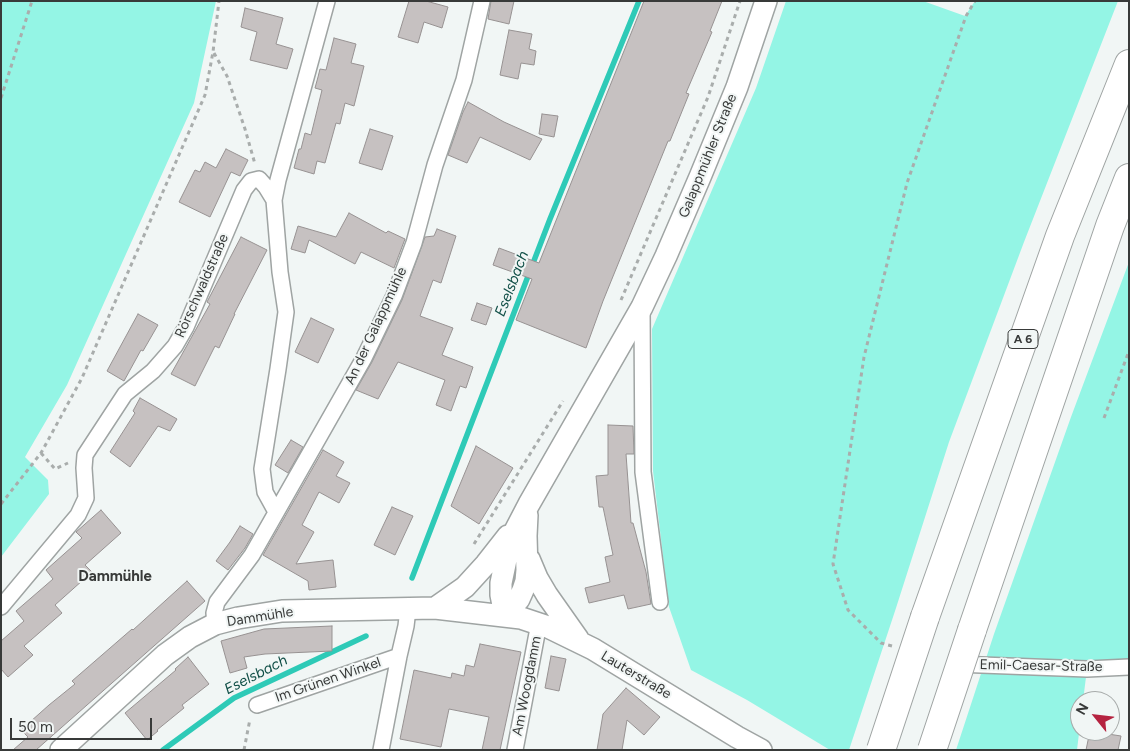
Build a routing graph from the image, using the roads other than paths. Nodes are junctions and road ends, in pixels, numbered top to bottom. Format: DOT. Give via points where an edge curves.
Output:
graph roads {
  1 [pos="327,1"];
  2 [pos="482,1"];
  3 [pos="766,1"];
  4 [pos="1129,64"];
  5 [pos="1129,178"];
  6 [pos="274,200"];
  7 [pos="642,307"];
  8 [pos="529,504"];
  9 [pos="276,512"];
  10 [pos="520,522"];
  11 [pos="527,556"];
  12 [pos="660,602"];
  13 [pos="1,607"];
  14 [pos="435,608"];
  15 [pos="408,609"];
  16 [pos="505,616"];
  17 [pos="539,623"];
  18 [pos="215,624"];
  19 [pos="580,642"];
  20 [pos="399,656"];
  21 [pos="953,664"];
  22 [pos="1129,667"];
  23 [pos="257,705"];
  24 [pos="735,744"];
  25 [pos="61,750"];
  26 [pos="381,750"];
  27 [pos="515,750"];
  28 [pos="761,750"];
  29 [pos="881,750"];
  30 [pos="932,750"];
  1 -- 6 [label="street"];
  2 -- 9 [label="street, An der Galappmühle" via="464,80 414,243 394,296 364,358"];
  3 -- 7 [label="main road, Galappmühler Straße" via="737,87"];
  4 -- 29 [label="highway, A 6, bridge" via="1060,236 925,616"];
  5 -- 30 [label="highway, bridge"];
  6 -- 9 [label="street" via="286,312 262,469 265,492"];
  6 -- 13 [label="street, Rörschwaldstraße" via="259,179 251,181 244,190 175,346 153,371 125,394 85,455 86,498 78,515"];
  7 -- 8 [label="main road, Galappmühler Straße"];
  7 -- 12 [label="street, Galappmühler Straße" via="642,472"];
  8 -- 10 [label="main road, Galappmühler Straße"];
  8 -- 11 [label="main road, Galappmühler Straße"];
  9 -- 18 [label="street, An der Galappmühle" via="252,554 217,602"];
  10 -- 14 [label="main road" via="465,587"];
  10 -- 16 [label="main road, Galappmühler Straße" via="502,575"];
  11 -- 16 [label="main road, Galappmühler Straße" via="524,590"];
  11 -- 19 [label="main road" via="547,596"];
  14 -- 15 [label="main road, Dammühle"];
  14 -- 16 [label="main road, Dammühle"];
  15 -- 18 [label="main road, Dammühle" via="282,611"];
  15 -- 20 [label="street"];
  16 -- 17 [label="main road, Lauterstraße"];
  17 -- 19 [label="main road, Lauterstraße"];
  17 -- 27 [label="street, Am Woogdamm"];
  18 -- 25 [label="main road, Dammühle" via="165,655"];
  19 -- 24 [label="main road, Lauterstraße"];
  20 -- 23 [label="street, Im Grünen Winkel"];
  20 -- 26 [label="street"];
  21 -- 22 [label="street, Emil-Caesar-Straße" via="1087,669"];
  24 -- 28 [label="main road, Lauterstraße"];
}
